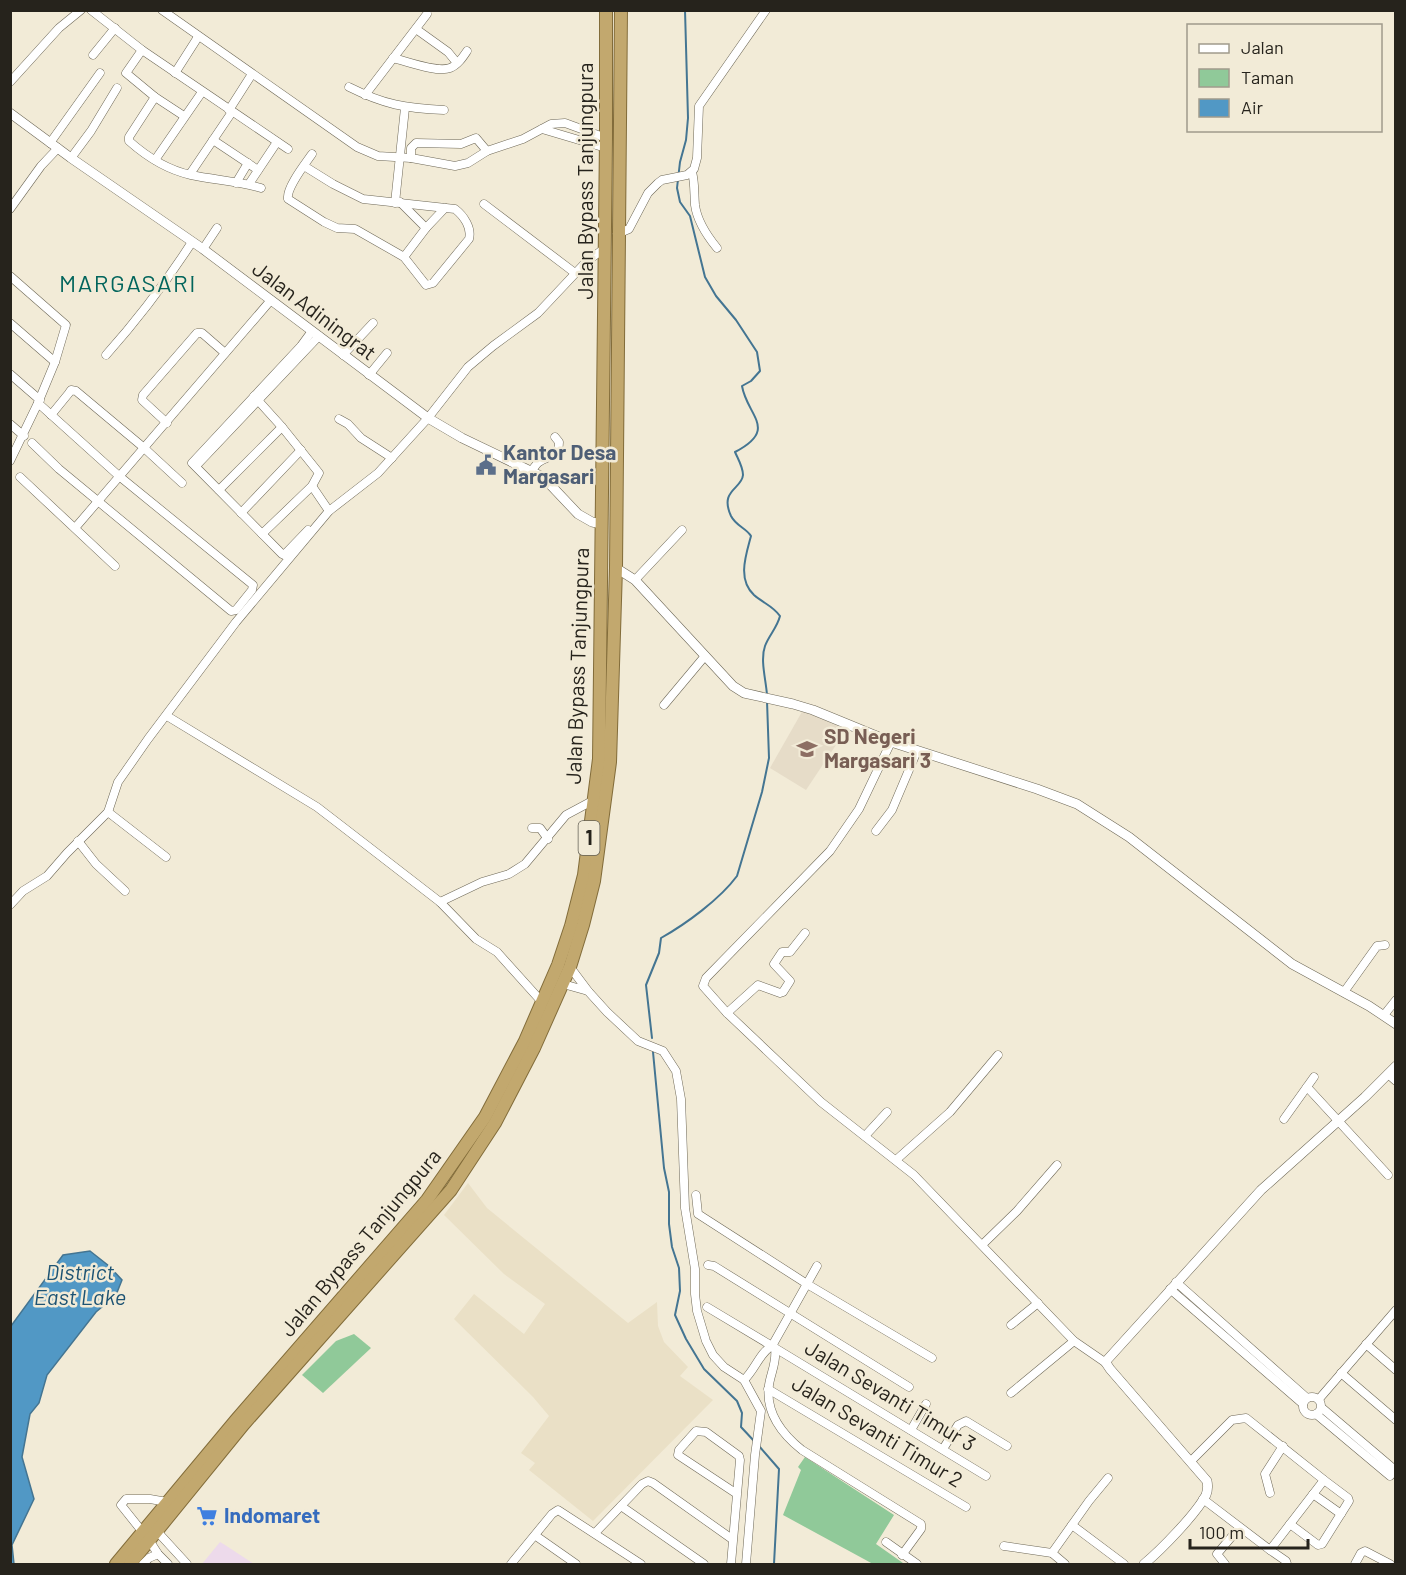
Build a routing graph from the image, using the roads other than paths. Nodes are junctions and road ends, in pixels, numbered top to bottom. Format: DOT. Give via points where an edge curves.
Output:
graph roads {
  1 [pos="81,10"];
  2 [pos="91,10"];
  3 [pos="162,10"];
  4 [pos="606,10"];
  5 [pos="621,10"];
  6 [pos="766,10"];
  7 [pos="427,14"];
  8 [pos="115,28"];
  9 [pos="416,29"];
  10 [pos="198,37"];
  11 [pos="142,50"];
  12 [pos="467,51"];
  13 [pos="93,55"];
  14 [pos="393,58"];
  15 [pos="457,63"];
  16 [pos="100,73"];
  17 [pos="175,73"];
  18 [pos="252,74"];
  19 [pos="10,82"];
  20 [pos="349,87"];
  21 [pos="117,88"];
  22 [pos="202,92"];
  23 [pos="365,95"];
  24 [pos="155,97"];
  25 [pos="405,108"];
  26 [pos="444,110"];
  27 [pos="230,111"];
  28 [pos="10,113"];
  29 [pos="184,116"];
  30 [pos="213,140"];
  31 [pos="277,142"];
  32 [pos="606,143"];
  33 [pos="54,145"];
  34 [pos="288,149"];
  35 [pos="487,151"];
  36 [pos="312,154"];
  37 [pos="401,157"];
  38 [pos="71,158"];
  39 [pos="411,158"];
  40 [pos="155,160"];
  41 [pos="248,163"];
  42 [pos="304,166"];
  43 [pos="258,170"];
  44 [pos="690,173"];
  45 [pos="190,174"];
  46 [pos="236,183"];
  47 [pos="249,184"];
  48 [pos="261,188"];
  49 [pos="397,202"];
  50 [pos="484,204"];
  51 [pos="446,208"];
  52 [pos="10,209"];
  53 [pos="218,228"];
  54 [pos="426,228"];
  55 [pos="617,234"];
  56 [pos="192,242"];
  57 [pos="605,248"];
  58 [pos="717,248"];
  59 [pos="203,249"];
  60 [pos="404,257"];
  61 [pos="575,273"];
  62 [pos="10,276"];
  63 [pos="271,300"];
  64 [pos="373,322"];
  65 [pos="10,323"];
  66 [pos="316,334"];
  67 [pos="225,353"];
  68 [pos="387,353"];
  69 [pos="105,355"];
  70 [pos="343,355"];
  71 [pos="55,362"];
  72 [pos="10,374"];
  73 [pos="369,375"];
  74 [pos="256,399"];
  75 [pos="39,401"];
  76 [pos="51,415"];
  77 [pos="428,418"];
  78 [pos="339,419"];
  79 [pos="167,423"];
  80 [pos="10,424"];
  81 [pos="282,427"];
  82 [pos="24,436"];
  83 [pos="555,437"];
  84 [pos="32,443"];
  85 [pos="143,447"];
  86 [pos="301,450"];
  87 [pos="392,459"];
  88 [pos="10,461"];
  89 [pos="532,471"];
  90 [pos="119,476"];
  91 [pos="20,477"];
  92 [pos="182,483"];
  93 [pos="312,486"];
  94 [pos="219,490"];
  95 [pos="98,501"];
  96 [pos="328,510"];
  97 [pos="241,513"];
  98 [pos="602,524"];
  99 [pos="75,528"];
  100 [pos="682,530"];
  101 [pos="262,534"];
  102 [pos="115,566"];
  103 [pos="616,568"];
  104 [pos="635,580"];
  105 [pos="705,656"];
  106 [pos="664,705"];
  107 [pos="167,716"];
  108 [pos="891,742"];
  109 [pos="917,751"];
  110 [pos="594,800"];
  111 [pos="108,812"];
  112 [pos="532,828"];
  113 [pos="876,831"];
  114 [pos="548,839"];
  115 [pos="78,841"];
  116 [pos="166,856"];
  117 [pos="125,891"];
  118 [pos="440,902"];
  119 [pos="10,905"];
  120 [pos="805,933"];
  121 [pos="1385,945"];
  122 [pos="570,967"];
  123 [pos="563,984"];
  124 [pos="588,991"];
  125 [pos="1344,992"];
  126 [pos="1395,1000"];
  127 [pos="542,1002"];
  128 [pos="727,1013"];
  129 [pos="1384,1015"];
  130 [pos="1395,1024"];
  131 [pos="998,1055"];
  132 [pos="1392,1070"];
  133 [pos="1314,1077"];
  134 [pos="1395,1081"];
  135 [pos="1307,1087"];
  136 [pos="887,1112"];
  137 [pos="1284,1119"];
  138 [pos="1339,1120"];
  139 [pos="865,1136"];
  140 [pos="896,1160"];
  141 [pos="1057,1165"];
  142 [pos="1388,1175"];
  143 [pos="696,1195"];
  144 [pos="983,1244"];
  145 [pos="708,1265"];
  146 [pos="817,1266"];
  147 [pos="807,1284"];
  148 [pos="1173,1286"];
  149 [pos="1038,1303"];
  150 [pos="707,1307"];
  151 [pos="1395,1311"];
  152 [pos="790,1314"];
  153 [pos="1011,1325"];
  154 [pos="1074,1341"];
  155 [pos="1366,1344"];
  156 [pos="774,1347"];
  157 [pos="932,1359"];
  158 [pos="1106,1363"];
  159 [pos="1395,1370"];
  160 [pos="1341,1373"];
  161 [pos="744,1380"];
  162 [pos="909,1387"];
  163 [pos="768,1389"];
  164 [pos="1011,1394"];
  165 [pos="1319,1399"];
  166 [pos="1305,1401"];
  167 [pos="927,1404"];
  168 [pos="1319,1411"];
  169 [pos="1395,1420"];
  170 [pos="911,1430"];
  171 [pos="1007,1446"];
  172 [pos="1282,1446"];
  173 [pos="943,1449"];
  174 [pos="1191,1461"];
  175 [pos="986,1476"];
  176 [pos="1108,1478"];
  177 [pos="1324,1480"];
  178 [pos="1270,1493"];
  179 [pos="737,1494"];
  180 [pos="1313,1494"];
  181 [pos="1203,1499"];
  182 [pos="167,1502"];
  183 [pos="621,1506"];
  184 [pos="966,1507"];
  185 [pos="1341,1514"];
  186 [pos="1290,1524"];
  187 [pos="1072,1525"];
  188 [pos="1239,1527"];
  189 [pos="150,1529"];
  190 [pos="595,1533"];
  191 [pos="536,1536"];
  192 [pos="732,1539"];
  193 [pos="886,1542"];
  194 [pos="1004,1546"];
  195 [pos="1270,1550"];
  196 [pos="1052,1553"];
  197 [pos="158,1554"];
  198 [pos="902,1555"];
  199 [pos="116,1564"];
  200 [pos="130,1564"];
  201 [pos="143,1564"];
  202 [pos="168,1564"];
  203 [pos="187,1564"];
  204 [pos="511,1564"];
  205 [pos="576,1564"];
  206 [pos="641,1564"];
  207 [pos="704,1564"];
  208 [pos="731,1564"];
  209 [pos="746,1564"];
  210 [pos="917,1564"];
  211 [pos="1065,1564"];
  212 [pos="1124,1564"];
  213 [pos="1144,1564"];
  214 [pos="1225,1564"];
  215 [pos="1287,1564"];
  216 [pos="1355,1564"];
  217 [pos="1390,1564"];
  1 -- 19 [label="street" via="59,28"];
  2 -- 8 [label="street"];
  3 -- 10 [label="street"];
  4 -- 32 [label="highway, Jalan Bypass Tanjungpura / 1"];
  5 -- 55 [label="highway, Jalan Bypass Tanjungpura / 1"];
  6 -- 44 [label="street" via="699,106 697,162"];
  7 -- 9 [label="street"];
  8 -- 11 [label="street"];
  8 -- 13 [label="street"];
  9 -- 14 [label="street"];
  9 -- 15 [label="street"];
  10 -- 17 [label="street"];
  10 -- 18 [label="street"];
  11 -- 17 [label="street"];
  11 -- 24 [label="street" via="126,73"];
  12 -- 15 [label="street"];
  14 -- 15 [label="street" via="446,69"];
  14 -- 23 [label="street"];
  16 -- 33 [label="street"];
  17 -- 22 [label="street"];
  18 -- 27 [label="street"];
  18 -- 37 [label="street" via="357,147 378,156"];
  20 -- 23 [label="street"];
  21 -- 38 [label="street"];
  22 -- 27 [label="street"];
  22 -- 29 [label="street"];
  23 -- 25 [label="street"];
  24 -- 29 [label="street"];
  24 -- 40 [label="street" via="128,139"];
  25 -- 26 [label="street"];
  25 -- 37 [label="street"];
  27 -- 30 [label="street"];
  27 -- 31 [label="street"];
  28 -- 33 [label="street, Jalan Adiningrat"];
  29 -- 40 [label="street"];
  30 -- 41 [label="street"];
  30 -- 45 [label="street"];
  31 -- 34 [label="street"];
  31 -- 43 [label="street"];
  32 -- 35 [label="street" via="542,129"];
  32 -- 57 [label="highway, Jalan Bypass Tanjungpura / 1"];
  33 -- 38 [label="street, Jalan Adiningrat"];
  33 -- 52 [label="street"];
  35 -- 39 [label="street" via="455,166"];
  35 -- 39 [label="street" via="476,138 461,144 416,143 411,148"];
  36 -- 42 [label="street"];
  37 -- 39 [label="street"];
  37 -- 49 [label="street"];
  38 -- 56 [label="street, Jalan Adiningrat"];
  40 -- 45 [label="street"];
  41 -- 43 [label="street"];
  41 -- 46 [label="street"];
  42 -- 49 [label="street" via="354,195"];
  42 -- 60 [label="street" via="287,193 288,199 324,222 337,228 356,229"];
  43 -- 47 [label="street"];
  44 -- 55 [label="street" via="662,180 648,193 629,229"];
  44 -- 58 [label="street" via="698,214"];
  45 -- 46 [label="street"];
  46 -- 47 [label="street"];
  47 -- 48 [label="street"];
  49 -- 51 [label="street"];
  49 -- 54 [label="street"];
  50 -- 61 [label="street"];
  51 -- 54 [label="street"];
  51 -- 60 [label="street" via="458,211 470,236 433,283 426,285"];
  53 -- 59 [label="street"];
  54 -- 60 [label="street"];
  55 -- 103 [label="highway, Jalan Bypass Tanjungpura / 1"];
  56 -- 59 [label="street, Jalan Adiningrat"];
  56 -- 69 [label="street" via="143,314"];
  57 -- 61 [label="street"];
  57 -- 98 [label="highway, Jalan Bypass Tanjungpura / 1"];
  59 -- 63 [label="street, Jalan Adiningrat"];
  61 -- 77 [label="street" via="538,313 468,367"];
  62 -- 71 [label="street" via="66,325"];
  63 -- 66 [label="street, Jalan Adiningrat"];
  63 -- 67 [label="street"];
  64 -- 70 [label="street"];
  65 -- 71 [label="street"];
  66 -- 70 [label="street, Jalan Adiningrat"];
  66 -- 74 [label="street"];
  67 -- 79 [label="street"];
  67 -- 79 [label="street" via="197,333 143,395 142,400"];
  68 -- 73 [label="street"];
  70 -- 73 [label="street, Jalan Adiningrat"];
  71 -- 75 [label="street"];
  72 -- 75 [label="street"];
  73 -- 77 [label="street, Jalan Adiningrat"];
  74 -- 81 [label="street"];
  74 -- 94 [label="street" via="196,466"];
  75 -- 76 [label="street"];
  75 -- 82 [label="street"];
  76 -- 85 [label="street" via="73,390"];
  76 -- 90 [label="street"];
  77 -- 87 [label="street"];
  77 -- 89 [label="street, Jalan Adiningrat"];
  78 -- 87 [label="street"];
  79 -- 85 [label="street"];
  80 -- 82 [label="street"];
  81 -- 86 [label="street"];
  81 -- 94 [label="street"];
  82 -- 88 [label="street"];
  83 -- 89 [label="street" via="559,442 557,452"];
  84 -- 95 [label="street"];
  85 -- 90 [label="street"];
  85 -- 92 [label="street"];
  86 -- 93 [label="street" via="318,470"];
  86 -- 97 [label="street"];
  87 -- 96 [label="street" via="360,489"];
  89 -- 98 [label="street, Jalan Adiningrat" via="552,485 578,514"];
  90 -- 95 [label="street"];
  90 -- 95 [label="street" via="253,585 236,610 231,611"];
  91 -- 99 [label="street"];
  93 -- 96 [label="street"];
  93 -- 101 [label="street"];
  94 -- 97 [label="street"];
  95 -- 99 [label="street"];
  96 -- 101 [label="street" via="283,555"];
  96 -- 107 [label="street" via="236,622"];
  97 -- 101 [label="street"];
  98 -- 110 [label="highway, Jalan Bypass Tanjungpura / 1" via="599,759"];
  99 -- 102 [label="street"];
  100 -- 104 [label="street"];
  103 -- 104 [label="street"];
  103 -- 122 [label="highway, Jalan Bypass Tanjungpura / 1" via="610,762 594,880"];
  104 -- 105 [label="street"];
  105 -- 106 [label="street"];
  105 -- 108 [label="street" via="733,687 744,693 813,710"];
  107 -- 111 [label="street" via="121,778"];
  107 -- 118 [label="street" via="317,807"];
  108 -- 109 [label="street"];
  108 -- 128 [label="street" via="859,809 830,851 704,981 703,986"];
  109 -- 113 [label="street" via="892,810"];
  109 -- 125 [label="street" via="1077,804 1129,837 1292,964"];
  110 -- 114 [label="street" via="566,815"];
  110 -- 127 [label="highway, Jalan Bypass Tanjungpura / 1" via="581,885 558,965"];
  111 -- 115 [label="street"];
  111 -- 116 [label="street"];
  112 -- 114 [label="street" via="540,828"];
  114 -- 118 [label="street" via="525,864 509,874"];
  115 -- 117 [label="street"];
  115 -- 119 [label="street" via="47,876"];
  118 -- 127 [label="street" via="476,939 508,962"];
  120 -- 128 [label="street" via="774,964 790,981 783,992 756,986"];
  121 -- 125 [label="street" via="1377,946"];
  122 -- 123 [label="highway, Jalan Bypass Tanjungpura / 1"];
  122 -- 124 [label="street"];
  123 -- 124 [label="street"];
  123 -- 189 [label="highway, Jalan Bypass Tanjungpura / 1" via="495,1123 451,1190"];
  124 -- 161 [label="street" via="633,1037 663,1051 676,1071 697,1311 713,1355"];
  125 -- 129 [label="street"];
  126 -- 129 [label="street"];
  127 -- 182 [label="highway, Jalan Bypass Tanjungpura / 1" via="485,1117 427,1200"];
  128 -- 139 [label="street" via="821,1102"];
  129 -- 130 [label="street"];
  131 -- 140 [label="street" via="950,1112"];
  132 -- 134 [label="street"];
  132 -- 138 [label="street"];
  133 -- 135 [label="street"];
  135 -- 137 [label="street"];
  135 -- 138 [label="street"];
  136 -- 139 [label="street"];
  138 -- 142 [label="street"];
  138 -- 148 [label="street" via="1261,1190"];
  139 -- 140 [label="street"];
  140 -- 144 [label="street"];
  141 -- 144 [label="street"];
  143 -- 147 [label="street" via="698,1214"];
  144 -- 149 [label="street"];
  145 -- 152 [label="street"];
  146 -- 147 [label="street"];
  147 -- 152 [label="street"];
  147 -- 157 [label="street"];
  148 -- 158 [label="street"];
  148 -- 166 [label="street"];
  149 -- 153 [label="street"];
  149 -- 154 [label="street"];
  150 -- 156 [label="street, Jalan Sevanti Timur 3"];
  151 -- 155 [label="street"];
  152 -- 156 [label="street"];
  152 -- 162 [label="street"];
  154 -- 158 [label="street"];
  154 -- 164 [label="street"];
  155 -- 159 [label="street"];
  155 -- 160 [label="street"];
  156 -- 161 [label="street" via="766,1350"];
  156 -- 163 [label="street" via="776,1360"];
  156 -- 170 [label="street, Jalan Sevanti Timur 3"];
  158 -- 174 [label="street"];
  160 -- 165 [label="street"];
  160 -- 169 [label="street"];
  161 -- 209 [label="street" via="761,1411"];
  163 -- 184 [label="street, Jalan Sevanti Timur 2"];
  163 -- 198 [label="street" via="772,1413 789,1440 921,1524"];
  165 -- 166 [label="street" via="1313,1396"];
  165 -- 168 [label="street"];
  166 -- 168 [label="street" via="1306,1413"];
  167 -- 170 [label="street"];
  168 -- 168 [label="street" via="1395,1470 1390,1476"];
  170 -- 173 [label="street, Jalan Sevanti Timur 3"];
  171 -- 173 [label="street" via="966,1421 958,1425"];
  172 -- 174 [label="street" via="1251,1420 1237,1418"];
  172 -- 177 [label="street"];
  172 -- 178 [label="street" via="1265,1474"];
  173 -- 175 [label="street, Jalan Sevanti Timur 3"];
  174 -- 181 [label="street" via="1208,1481"];
  176 -- 187 [label="street"];
  177 -- 180 [label="street"];
  177 -- 185 [label="street" via="1349,1500"];
  179 -- 179 [label="street" via="679,1457 679,1450 696,1431 701,1430 739,1456"];
  179 -- 192 [label="street"];
  180 -- 185 [label="street"];
  180 -- 186 [label="street"];
  181 -- 188 [label="street"];
  181 -- 213 [label="street"];
  182 -- 189 [label="highway, Jalan Bypass Tanjungpura / 1"];
  182 -- 189 [label="street" via="150,1498 123,1502"];
  183 -- 190 [label="street"];
  183 -- 192 [label="street" via="642,1484 653,1482"];
  183 -- 207 [label="street"];
  185 -- 186 [label="street" via="1320,1545"];
  186 -- 195 [label="street"];
  187 -- 196 [label="street"];
  187 -- 212 [label="street"];
  188 -- 195 [label="street"];
  188 -- 214 [label="street" via="1217,1554"];
  189 -- 197 [label="street"];
  189 -- 199 [label="highway, Jalan Bypass Tanjungpura / 1"];
  189 -- 200 [label="highway, Jalan Bypass Tanjungpura / 1"];
  189 -- 203 [label="street"];
  190 -- 191 [label="street" via="558,1510"];
  190 -- 206 [label="street"];
  191 -- 204 [label="street"];
  191 -- 205 [label="street"];
  192 -- 208 [label="street"];
  193 -- 198 [label="street"];
  194 -- 196 [label="street"];
  195 -- 215 [label="street"];
  196 -- 211 [label="street"];
  197 -- 201 [label="street"];
  197 -- 202 [label="street"];
  198 -- 210 [label="street"];
  216 -- 217 [label="street" via="1365,1551"];
}
